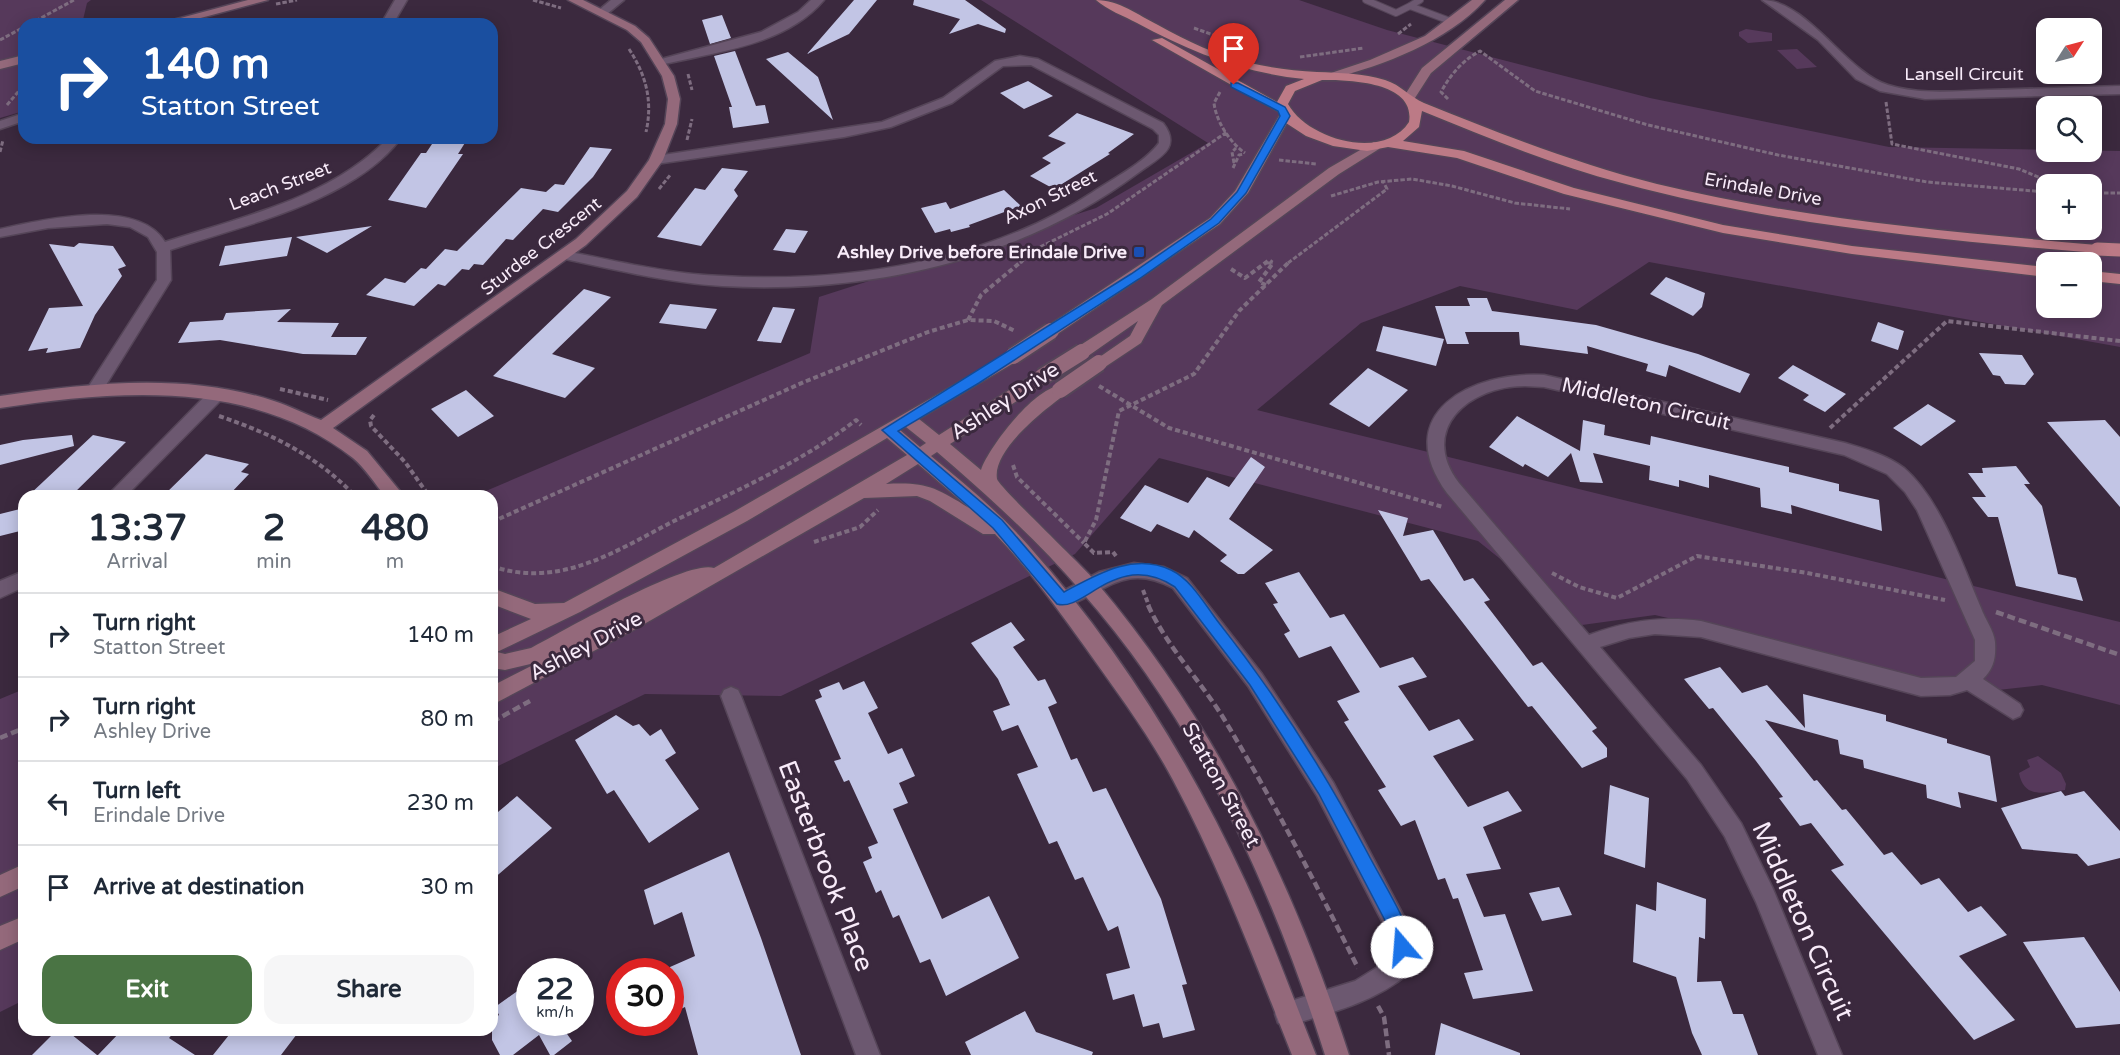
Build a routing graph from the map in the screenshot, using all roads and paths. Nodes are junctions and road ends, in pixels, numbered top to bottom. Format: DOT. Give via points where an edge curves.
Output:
graph roads {
  1 [pos="74,0"];
  2 [pos="262,0"];
  3 [pos="401,0"];
  4 [pos="533,0"];
  5 [pos="618,0"];
  6 [pos="818,0"];
  7 [pos="1089,0"];
  8 [pos="1102,0"];
  9 [pos="1366,0"];
  10 [pos="1420,0"];
  11 [pos="1479,0"];
  12 [pos="1512,0"];
  13 [pos="1768,0"];
  14 [pos="572,6"];
  15 [pos="1410,6"];
  16 [pos="603,12"];
  17 [pos="41,18"];
  18 [pos="188,18"];
  19 [pos="390,18"];
  20 [pos="1450,21"];
  21 [pos="1482,25"];
  22 [pos="1192,27"];
  23 [pos="1404,29"];
  24 [pos="18,30"];
  25 [pos="1396,36"];
  26 [pos="0,40"];
  27 [pos="623,43"];
  28 [pos="1374,46"];
  29 [pos="1264,53"];
  30 [pos="1293,57"];
  31 [pos="18,60"];
  32 [pos="660,61"];
  33 [pos="0,65"];
  34 [pos="1326,76"];
  35 [pos="1884,88"];
  36 [pos="2120,90"];
  37 [pos="18,92"];
  38 [pos="1411,101"];
  39 [pos="1454,103"];
  40 [pos="6,107"];
  41 [pos="1283,113"];
  42 [pos="18,119"];
  43 [pos="0,125"];
  44 [pos="1227,132"];
  45 [pos="642,142"];
  46 [pos="390,144"];
  47 [pos="1380,144"];
  48 [pos="1236,148"];
  49 [pos="656,160"];
  50 [pos="1234,164"];
  51 [pos="2036,176"];
  52 [pos="1383,181"];
  53 [pos="1366,184"];
  54 [pos="2036,191"];
  55 [pos="2102,193"];
  56 [pos="2120,193"];
  57 [pos="1572,210"];
  58 [pos="0,233"];
  59 [pos="165,247"];
  60 [pos="2120,250"];
  61 [pos="565,255"];
  62 [pos="1238,264"];
  63 [pos="2036,271"];
  64 [pos="1266,285"];
  65 [pos="1157,302"];
  66 [pos="968,320"];
  67 [pos="1011,329"];
  68 [pos="2120,341"];
  69 [pos="269,387"];
  70 [pos="95,389"];
  71 [pos="217,394"];
  72 [pos="335,401"];
  73 [pos="0,402"];
  74 [pos="1130,406"];
  75 [pos="908,419"];
  76 [pos="856,420"];
  77 [pos="321,428"];
  78 [pos="889,430"];
  79 [pos="1814,442"];
  80 [pos="939,445"];
  81 [pos="1000,448"];
  82 [pos="920,456"];
  83 [pos="992,489"];
  84 [pos="122,490"];
  85 [pos="390,490"];
  86 [pos="858,493"];
  87 [pos="884,507"];
  88 [pos="1477,517"];
  89 [pos="498,519"];
  90 [pos="1084,543"];
  91 [pos="804,544"];
  92 [pos="1021,549"];
  93 [pos="498,568"];
  94 [pos="724,570"];
  95 [pos="1128,570"];
  96 [pos="1546,570"];
  97 [pos="18,581"];
  98 [pos="1088,586"];
  99 [pos="0,590"];
  100 [pos="498,598"];
  101 [pos="1062,600"];
  102 [pos="1969,605"];
  103 [pos="573,607"];
  104 [pos="498,643"];
  105 [pos="1586,644"];
  106 [pos="2120,655"];
  107 [pos="498,661"];
  108 [pos="1969,681"];
  109 [pos="498,693"];
  110 [pos="731,696"];
  111 [pos="534,699"];
  112 [pos="2013,710"];
  113 [pos="498,719"];
  114 [pos="18,730"];
  115 [pos="0,738"];
  116 [pos="18,878"];
  117 [pos="0,886"];
  118 [pos="18,930"];
  119 [pos="0,938"];
  120 [pos="1369,988"];
  121 [pos="1322,1003"];
  122 [pos="1287,1014"];
  123 [pos="868,1055"];
  124 [pos="1304,1055"];
  125 [pos="1337,1055"];
  126 [pos="1389,1055"];
  127 [pos="1830,1055"];
  1 -- 17 [label="path"];
  2 -- 18 [label="street"];
  3 -- 19 [label="street"];
  4 -- 14 [label="path"];
  5 -- 16 [label="street"];
  6 -- 32 [label="street" via="803,15 771,33"];
  7 -- 41 [label="main road"];
  8 -- 34 [label="main road" via="1243,65"];
  9 -- 15 [label="lane" via="1396,13"];
  10 -- 15 [label="lane"];
  11 -- 20 [label="street"];
  12 -- 21 [label="street"];
  13 -- 35 [label="street, Lansell Circuit" via="1822,38 1860,76"];
  14 -- 16 [label="street, Sturdee Crescent"];
  15 -- 20 [label="lane"];
  16 -- 32 [label="street, Sturdee Crescent" via="645,40"];
  20 -- 21 [label="street"];
  20 -- 34 [label="street" via="1429,38 1374,63"];
  21 -- 38 [label="street" via="1426,71"];
  22 -- 29 [label="path"];
  23 -- 25 [label="path"];
  24 -- 26 [label="path"];
  27 -- 45 [label="path" via="634,57 650,98 649,123"];
  28 -- 30 [label="path"];
  31 -- 33 [label="street"];
  32 -- 49 [label="street, Sturdee Crescent" via="674,99 671,124"];
  34 -- 38 [label="main road, Erindale Drive" via="1367,78 1391,86"];
  34 -- 41 [label="main road" via="1293,87 1285,95"];
  35 -- 36 [label="street, Lansell Circuit" via="1925,95"];
  35 -- 51 [label="path" via="1892,144 2019,169"];
  37 -- 40 [label="path"];
  38 -- 47 [label="main road" via="1417,118 1413,127"];
  38 -- 60 [label="main road, Erindale Drive, bridge" via="1537,152 1656,188 1722,202 1882,228"];
  39 -- 54 [label="path" via="1441,92 1444,85 1480,51 1535,91 1648,125 1778,155 1927,182"];
  41 -- 47 [label="main road" via="1310,135 1330,142"];
  41 -- 75 [label="street, Ashley Drive, bridge" via="1241,193 1215,221 1013,356"];
  42 -- 43 [label="street"];
  44 -- 66 [label="path" via="1107,213 1038,248 981,295"];
  46 -- 59 [label="street, Leach Street" via="378,158 328,188"];
  47 -- 63 [label="main road" via="1459,154 1569,191 1723,229 1852,250"];
  47 -- 65 [label="street, Ashley Drive" via="1338,168"];
  48 -- 50 [label="path" via="1232,152"];
  49 -- 61 [label="street, Sturdee Crescent" via="633,194"];
  49 -- 61 [label="street, Axon Street" via="896,122 960,93 985,69 1014,60 1034,62 1158,126 1166,135 1160,150 1112,187 1058,217 1002,241 892,270 776,282 721,281"];
  52 -- 53 [label="path"];
  52 -- 57 [label="path" via="1412,179 1515,203"];
  52 -- 64 [label="path" via="1387,189 1288,262"];
  55 -- 56 [label="path"];
  58 -- 59 [label="street" via="56,222 117,221 149,230"];
  59 -- 70 [label="street" via="168,262 164,280"];
  61 -- 77 [label="street, Sturdee Crescent"];
  62 -- 64 [label="path" via="1230,270 1245,278 1269,261 1273,263 1259,282"];
  64 -- 74 [label="path" via="1239,311 1194,374"];
  65 -- 80 [label="street, Ashley Drive, bridge"];
  65 -- 81 [label="street, bridge" via="1136,339 1043,401"];
  66 -- 67 [label="path" via="994,321"];
  66 -- 89 [label="path" via="804,382"];
  68 -- 79 [label="path" via="1947,321"];
  69 -- 72 [label="path"];
  70 -- 71 [label="street" via="159,388"];
  70 -- 73 [label="street"];
  71 -- 77 [label="street" via="273,407"];
  71 -- 84 [label="street"];
  74 -- 88 [label="path" via="1169,428"];
  74 -- 90 [label="path" via="1119,411 1096,520"];
  75 -- 78 [label="street, Ashley Drive"];
  75 -- 80 [label="street, Statton Street"];
  76 -- 93 [label="path" via="829,441 757,480 592,562 570,570 522,574"];
  77 -- 85 [label="street" via="358,453"];
  78 -- 82 [label="street, Statton Street"];
  78 -- 103 [label="street, Ashley Drive"];
  79 -- 88 [label="street, Middleton Circuit" via="1544,381 1492,384 1471,393 1450,410 1435,438 1439,469"];
  79 -- 102 [label="street, Middleton Circuit" via="1874,458 1917,492"];
  80 -- 82 [label="street, Ashley Drive"];
  80 -- 83 [label="street, Statton Street"];
  81 -- 83 [label="street" via="989,470"];
  81 -- 90 [label="path" via="1017,456 1012,467 1017,477"];
  82 -- 86 [label="street, Ashley Drive"];
  82 -- 92 [label="street, Statton Street" via="982,509"];
  83 -- 98 [label="street, Statton Street"];
  86 -- 92 [label="street" via="918,489 964,512"];
  86 -- 94 [label="street, Ashley Drive"];
  87 -- 91 [label="path" via="860,527"];
  88 -- 105 [label="street, Middleton Circuit"];
  90 -- 95 [label="path" via="1094,553 1113,552"];
  92 -- 101 [label="street, Statton Street"];
  94 -- 107 [label="street" via="684,578 535,655"];
  94 -- 109 [label="street, Ashley Drive"];
  95 -- 98 [label="street"];
  95 -- 120 [label="path" via="1142,587 1149,612 1216,706 1285,824"];
  95 -- 120 [label="street" via="1147,569 1180,583 1255,680 1325,789 1398,928 1400,966"];
  96 -- 102 [label="path" via="1617,598 1697,556"];
  97 -- 99 [label="street"];
  98 -- 101 [label="street"];
  98 -- 121 [label="street, Statton Street" via="1152,666 1212,762 1271,877"];
  100 -- 103 [label="street" via="534,612"];
  101 -- 122 [label="street, Statton Street" via="1143,712 1180,773 1238,890"];
  102 -- 106 [label="path"];
  102 -- 108 [label="street, Middleton Circuit" via="1985,640 1985,664"];
  103 -- 104 [label="street, Ashley Drive"];
  105 -- 108 [label="street" via="1634,626 1667,623 1921,687 1952,687"];
  105 -- 127 [label="street, Middleton Circuit" via="1694,772 1733,831 1765,897"];
  108 -- 112 [label="street"];
  110 -- 123 [label="street, Easterbrook Place"];
  111 -- 113 [label="path"];
  114 -- 115 [label="path"];
  116 -- 117 [label="street"];
  118 -- 119 [label="street"];
  120 -- 121 [label="street"];
  120 -- 126 [label="path" via="1384,1017"];
  121 -- 122 [label="street"];
  121 -- 125 [label="street, Statton Street"];
  122 -- 124 [label="street, Statton Street"];
}
